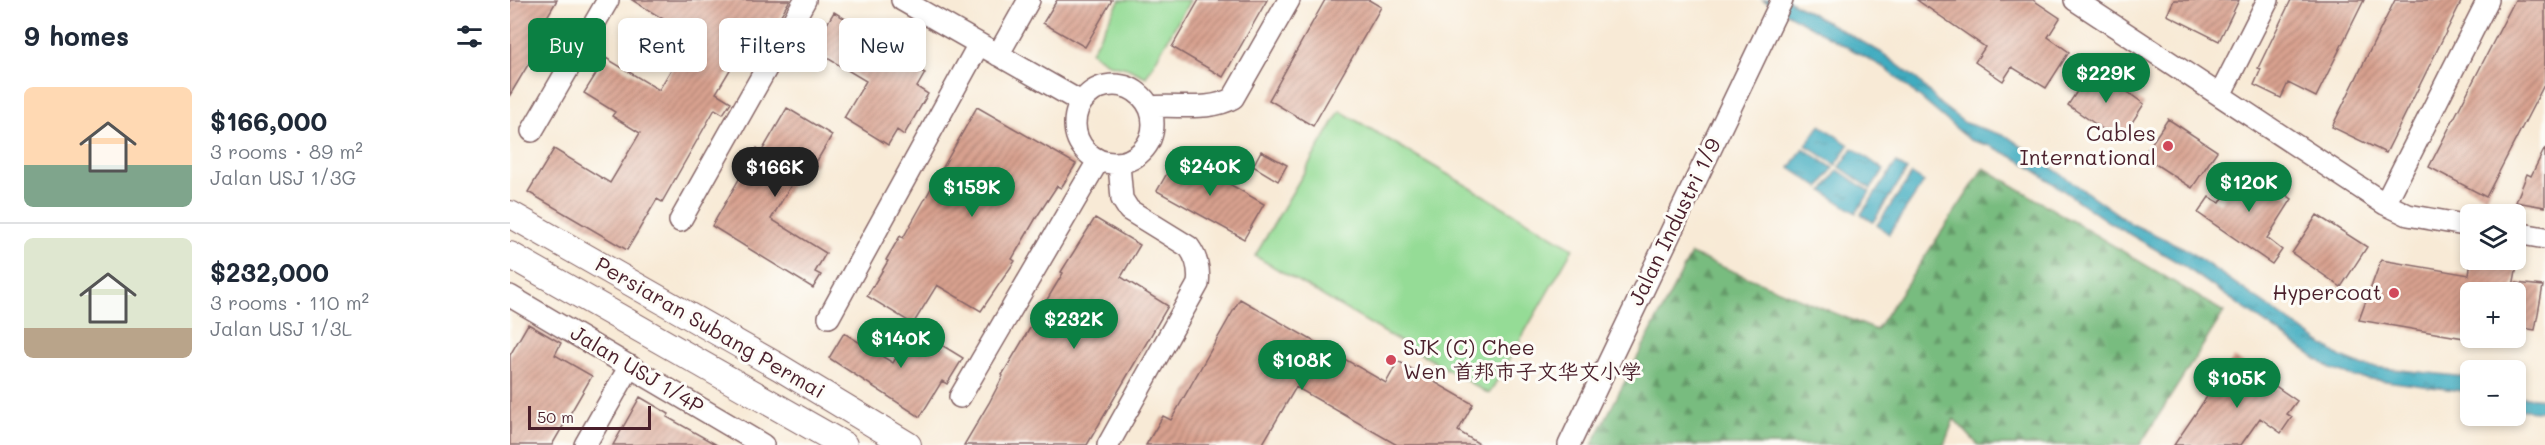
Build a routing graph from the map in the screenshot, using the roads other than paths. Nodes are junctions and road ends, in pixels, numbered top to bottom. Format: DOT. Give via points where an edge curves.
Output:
graph roads {
  1 [pos="608,0"];
  2 [pos="805,0"];
  3 [pos="902,0"];
  4 [pos="1029,0"];
  5 [pos="1289,0"];
  6 [pos="2075,0"];
  7 [pos="2268,0"];
  8 [pos="2488,0"];
  9 [pos="1779,7"];
  10 [pos="979,44"];
  11 [pos="998,55"];
  12 [pos="2220,95"];
  13 [pos="1081,102"];
  14 [pos="1150,106"];
  15 [pos="532,131"];
  16 [pos="1098,161"];
  17 [pos="1119,164"];
  18 [pos="2385,204"];
  19 [pos="510,214"];
  20 [pos="680,221"];
  21 [pos="2460,224"];
  22 [pos="510,225"];
  23 [pos="537,228"];
  24 [pos="2526,235"];
  25 [pos="2545,238"];
  26 [pos="510,255"];
  27 [pos="510,296"];
  28 [pos="830,317"];
  29 [pos="630,366"];
  30 [pos="960,397"];
  31 [pos="735,438"];
  32 [pos="585,445"];
  33 [pos="763,445"];
  34 [pos="844,445"];
  35 [pos="908,445"];
  36 [pos="1108,445"];
  37 [pos="1569,445"];
  1 -- 15 [label="street"];
  2 -- 20 [label="street"];
  3 -- 10 [label="street"];
  4 -- 11 [label="street"];
  5 -- 14 [label="street" via="1233,98 1212,105"];
  6 -- 12 [label="street"];
  7 -- 12 [label="street"];
  8 -- 18 [label="street"];
  9 -- 37 [label="street, Jalan Industri 1/9"];
  10 -- 11 [label="street"];
  10 -- 28 [label="street"];
  11 -- 13 [label="street"];
  12 -- 18 [label="street"];
  13 -- 14 [label="street" via="1090,92 1116,84 1130,87"];
  13 -- 16 [label="street" via="1074,128 1078,142"];
  14 -- 17 [label="street" via="1152,136 1145,149"];
  16 -- 17 [label="street"];
  16 -- 30 [label="street"];
  17 -- 36 [label="street" via="1120,193 1129,210 1189,246 1200,275"];
  18 -- 21 [label="street" via="2408,215"];
  19 -- 23 [label="main road, Persiaran Subang Permai"];
  22 -- 23 [label="main road"];
  23 -- 35 [label="main road, Persiaran Subang Permai"];
  24 -- 25 [label="street"];
  26 -- 34 [label="main road, Persiaran Subang Permai"];
  27 -- 29 [label="street, Jalan USJ 1/4P"];
  29 -- 31 [label="street, Jalan USJ 1/4P"];
  29 -- 32 [label="street"];
  31 -- 33 [label="street, Jalan USJ 1/4P"];
}
